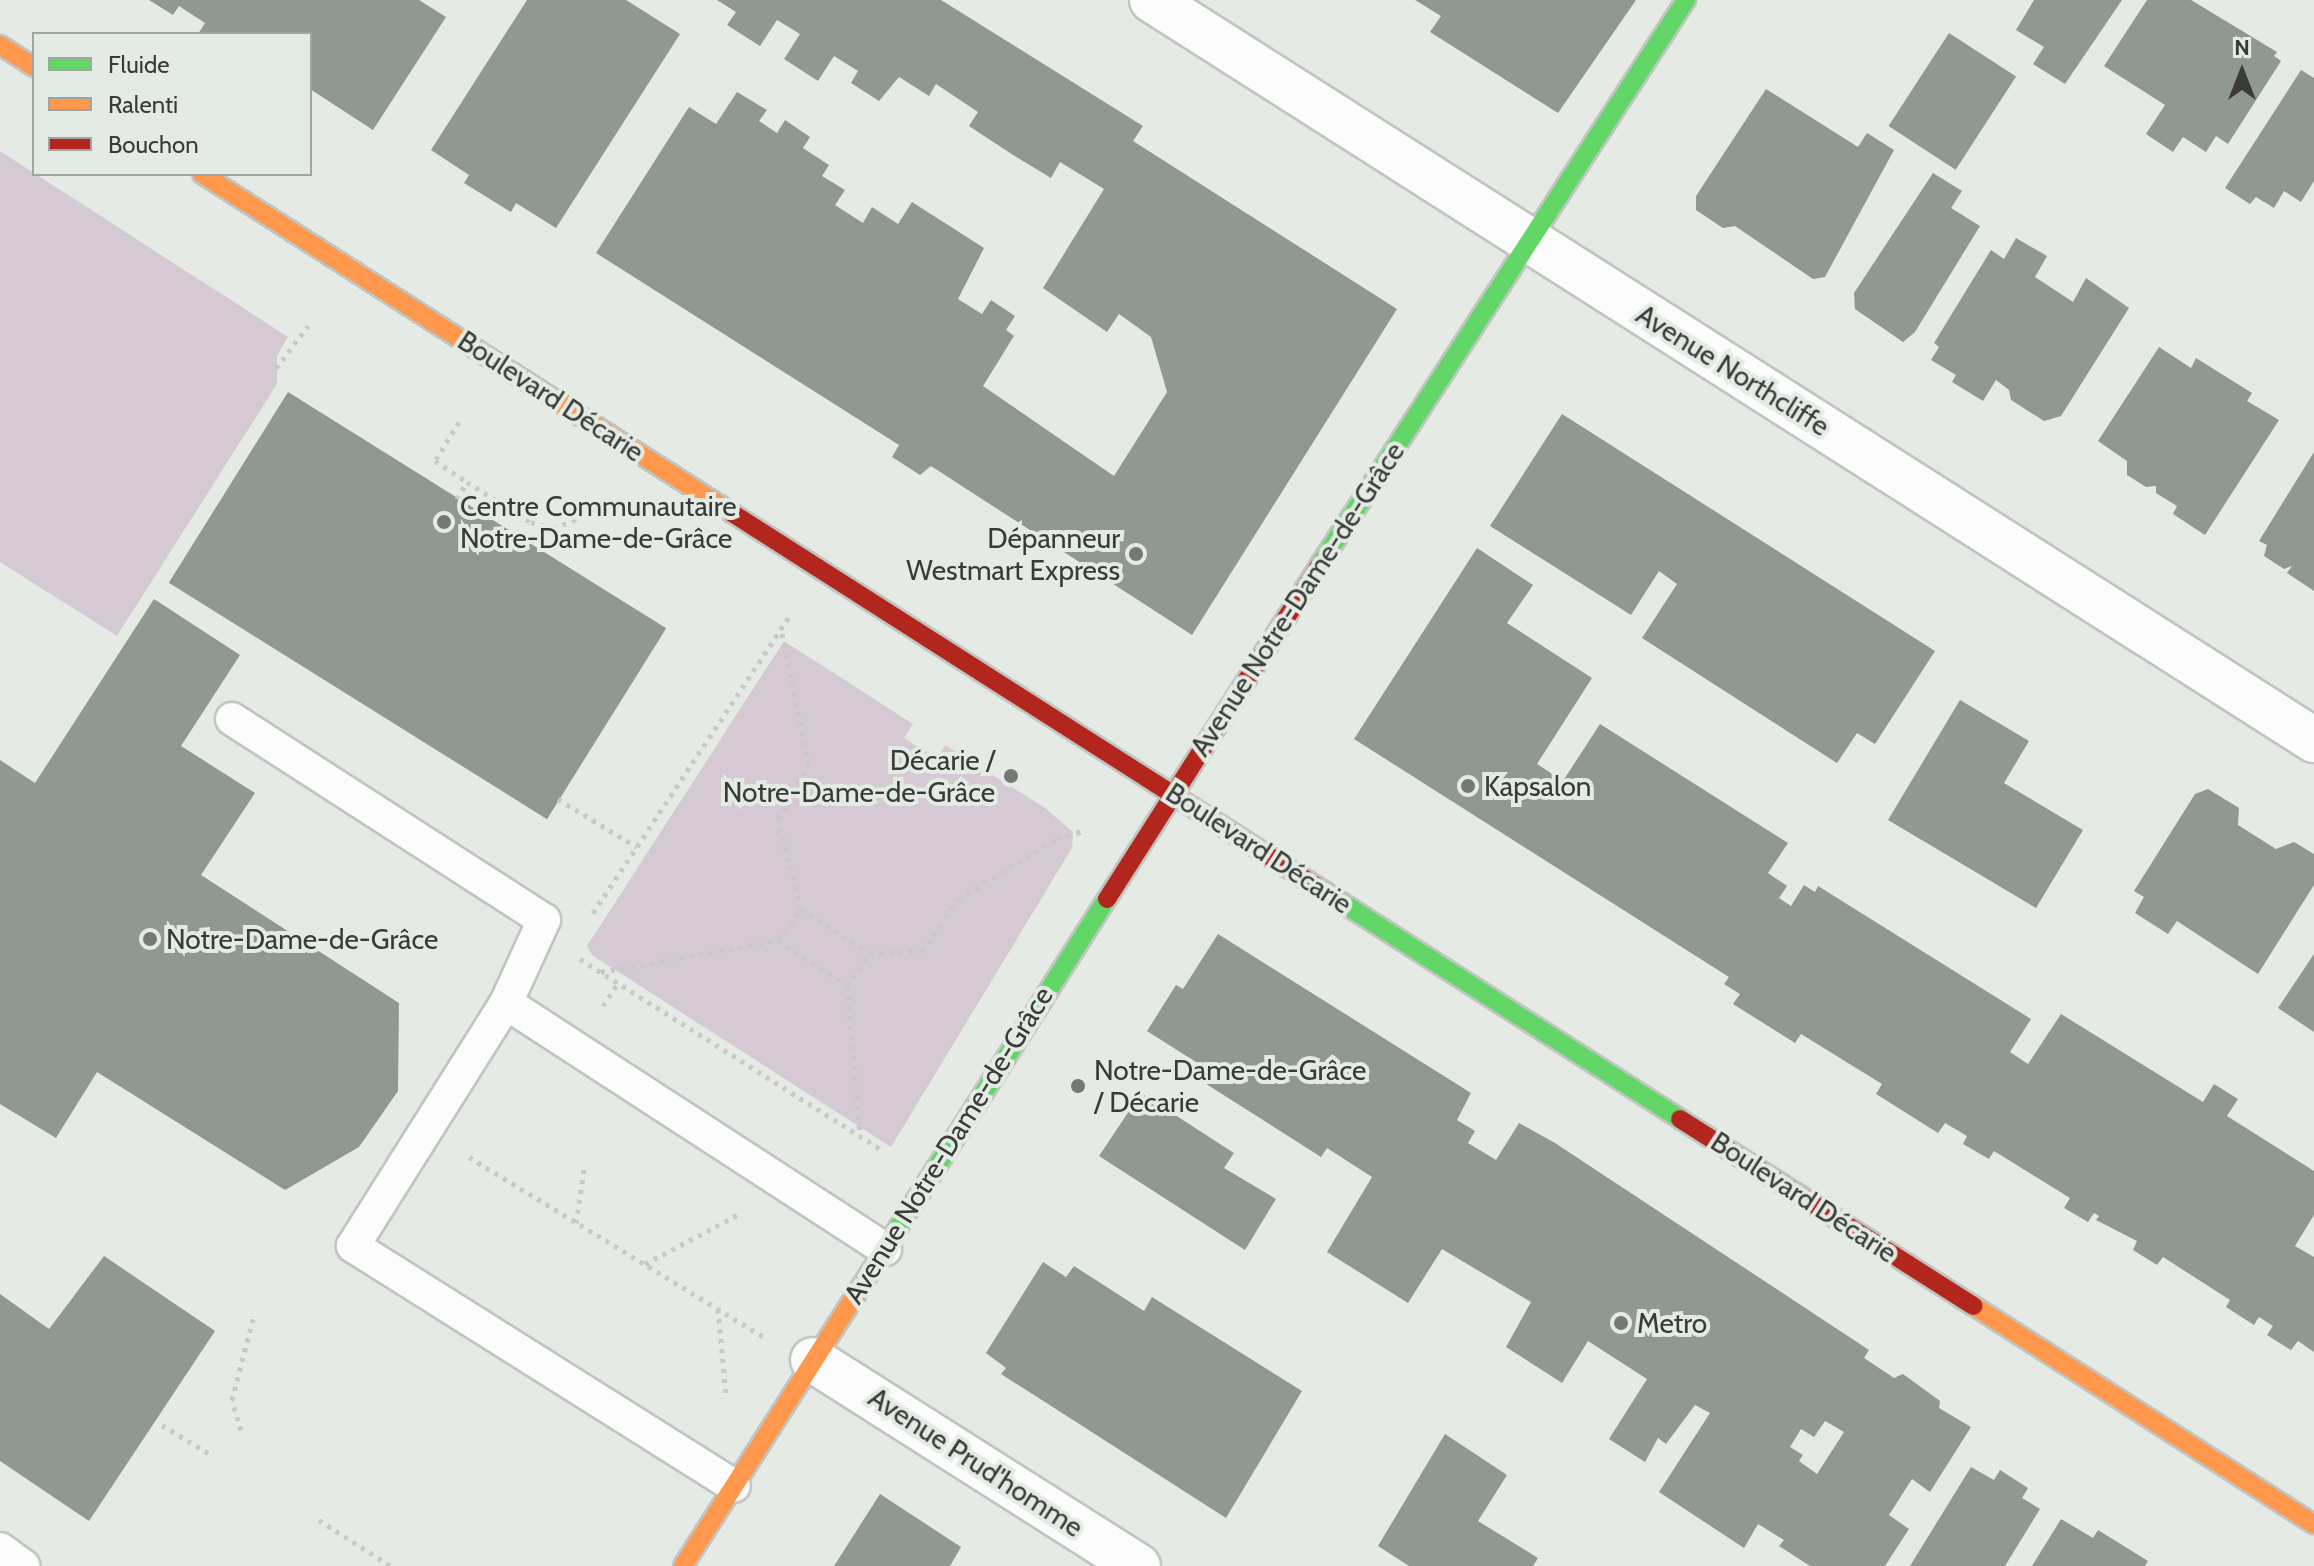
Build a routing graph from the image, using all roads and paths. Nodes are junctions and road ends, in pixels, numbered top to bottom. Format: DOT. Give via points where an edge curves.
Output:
graph roads {
  1 [pos="1152,0"];
  2 [pos="1686,0"];
  3 [pos="0,45"];
  4 [pos="32,66"];
  5 [pos="205,176"];
  6 [pos="1529,241"];
  7 [pos="308,326"];
  8 [pos="276,368"];
  9 [pos="459,422"];
  10 [pos="467,482"];
  11 [pos="457,499"];
  12 [pos="587,504"];
  13 [pos="232,719"];
  14 [pos="2314,740"];
  15 [pos="1173,793"];
  16 [pos="558,799"];
  17 [pos="1084,831"];
  18 [pos="637,847"];
  19 [pos="801,909"];
  20 [pos="589,921"];
  21 [pos="778,940"];
  22 [pos="574,953"];
  23 [pos="869,953"];
  24 [pos="600,972"];
  25 [pos="847,986"];
  26 [pos="506,1003"];
  27 [pos="860,1135"];
  28 [pos="882,1150"];
  29 [pos="584,1170"];
  30 [pos="511,1184"];
  31 [pos="753,1207"];
  32 [pos="576,1223"];
  33 [pos="885,1249"];
  34 [pos="644,1264"];
  35 [pos="718,1308"];
  36 [pos="254,1315"];
  37 [pos="771,1341"];
  38 [pos="813,1360"];
  39 [pos="727,1411"];
  40 [pos="162,1425"];
  41 [pos="241,1430"];
  42 [pos="213,1456"];
  43 [pos="734,1486"];
  44 [pos="319,1520"];
  45 [pos="2314,1524"];
  46 [pos="0,1549"];
  47 [pos="23,1566"];
  48 [pos="391,1566"];
  49 [pos="683,1566"];
  50 [pos="1138,1566"];
  1 -- 6 [label="street, Avenue Northcliffe"];
  2 -- 6 [label="main road, Avenue Notre-Dame-de-Grâce"];
  3 -- 4 [label="main road"];
  5 -- 15 [label="main road, Boulevard Décarie"];
  6 -- 14 [label="street, Avenue Northcliffe"];
  6 -- 15 [label="main road, Avenue Notre-Dame-de-Grâce"];
  7 -- 8 [label="path"];
  9 -- 10 [label="path" via="435,461"];
  10 -- 11 [label="path"];
  10 -- 12 [label="path" via="531,522 553,528 573,521"];
  13 -- 26 [label="lane" via="544,920"];
  15 -- 33 [label="main road, Avenue Notre-Dame-de-Grâce"];
  15 -- 45 [label="main road, Boulevard Décarie"];
  16 -- 18 [label="path"];
  17 -- 23 [label="path" via="1057,838 958,899 922,951"];
  18 -- 19 [label="path" via="781,629 809,765 778,819"];
  18 -- 20 [label="path"];
  19 -- 21 [label="path"];
  19 -- 23 [label="path"];
  21 -- 24 [label="path"];
  21 -- 25 [label="path"];
  22 -- 24 [label="path"];
  23 -- 25 [label="path"];
  24 -- 27 [label="path"];
  25 -- 27 [label="path"];
  26 -- 33 [label="lane"];
  26 -- 43 [label="lane" via="353,1246"];
  27 -- 28 [label="path"];
  29 -- 32 [label="path"];
  30 -- 32 [label="path"];
  31 -- 34 [label="path"];
  32 -- 34 [label="path"];
  33 -- 38 [label="main road, Avenue Notre-Dame-de-Grâce"];
  34 -- 35 [label="path"];
  35 -- 37 [label="path"];
  35 -- 39 [label="path"];
  36 -- 41 [label="path" via="232,1400"];
  38 -- 43 [label="main road, Avenue Notre-Dame-de-Grâce"];
  38 -- 50 [label="street, Avenue Prud'homme"];
  40 -- 42 [label="path"];
  43 -- 49 [label="main road, Avenue Notre-Dame-de-Grâce"];
  44 -- 48 [label="path"];
  46 -- 47 [label="lane"];
}
